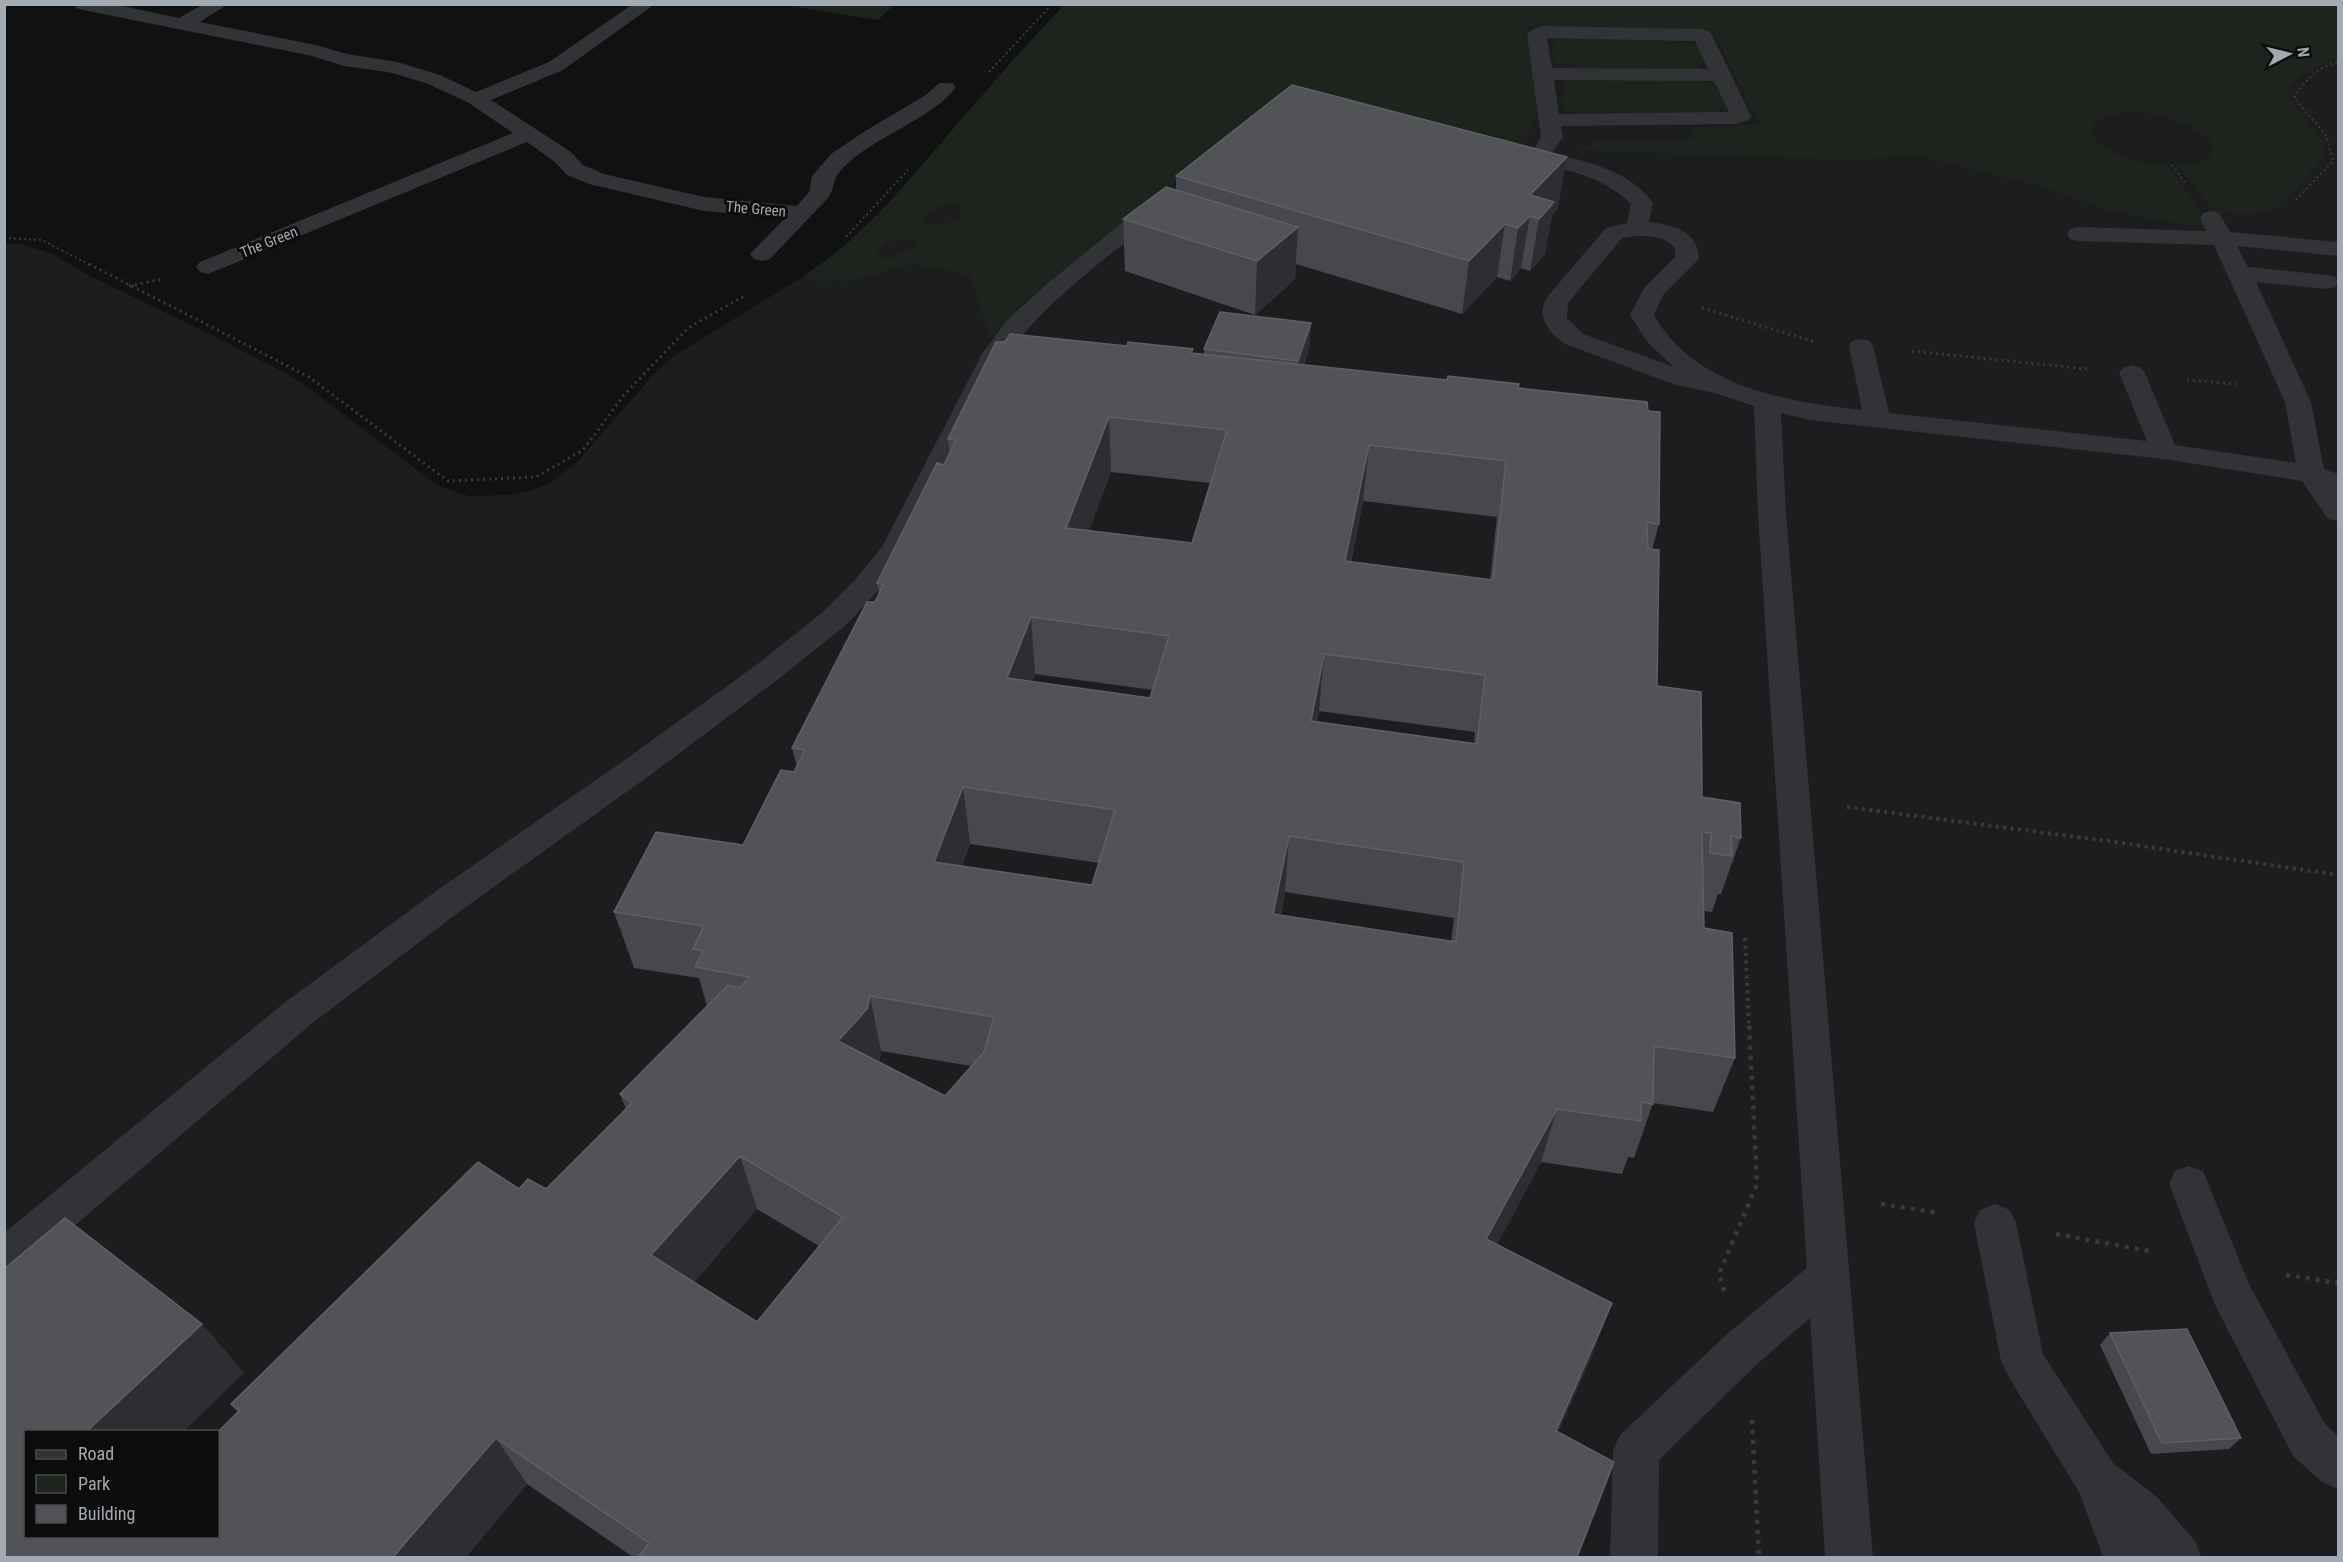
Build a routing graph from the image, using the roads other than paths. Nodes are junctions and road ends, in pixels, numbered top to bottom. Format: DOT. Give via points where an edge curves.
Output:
graph roads {
  1 [pos="83,4"];
  2 [pos="219,4"];
  3 [pos="646,4"];
  4 [pos="182,24"];
  5 [pos="1543,74"];
  6 [pos="1722,75"];
  7 [pos="946,87"];
  8 [pos="476,99"];
  9 [pos="1550,120"];
  10 [pos="529,134"];
  11 [pos="1499,147"];
  12 [pos="1539,157"];
  13 [pos="1179,188"];
  14 [pos="803,213"];
  15 [pos="1637,228"];
  16 [pos="2216,228"];
  17 [pos="2078,234"];
  18 [pos="2338,249"];
  19 [pos="762,254"];
  20 [pos="208,267"];
  21 [pos="2240,273"];
  22 [pos="2327,282"];
  23 [pos="1862,346"];
  24 [pos="2132,373"];
  25 [pos="1720,386"];
  26 [pos="1767,402"];
  27 [pos="1877,420"];
  28 [pos="2164,451"];
  29 [pos="2338,473"];
  30 [pos="2311,474"];
  31 [pos="2338,483"];
  32 [pos="2338,513"];
  33 [pos="2189,1184"];
  34 [pos="1995,1223"];
  35 [pos="4,1259"];
  36 [pos="1828,1276"];
  37 [pos="2324,1453"];
  38 [pos="2097,1479"];
  39 [pos="2338,1486"];
  40 [pos="1634,1557"];
  41 [pos="1849,1557"];
  42 [pos="2134,1557"];
  43 [pos="2178,1557"];
  1 -- 4 [label="street, The Green"];
  2 -- 4 [label="street"];
  3 -- 8 [label="street" via="556,66"];
  4 -- 8 [label="street, The Green" via="399,68"];
  5 -- 6 [label="street"];
  5 -- 6 [label="street" via="1538,35 1548,32 1702,35"];
  5 -- 9 [label="street"];
  6 -- 9 [label="street" via="1742,116 1739,118"];
  7 -- 14 [label="street, The Green" via="840,159 823,176 820,193"];
  8 -- 10 [label="street, The Green"];
  9 -- 12 [label="street" via="1552,137"];
  10 -- 14 [label="street, The Green" via="575,170 597,180 704,204"];
  10 -- 20 [label="street, The Green"];
  11 -- 12 [label="street"];
  12 -- 15 [label="street" via="1596,173 1626,189 1642,203"];
  13 -- 35 [label="street" via="1017,324 990,365 895,550 835,618 770,670 297,1014"];
  14 -- 19 [label="street"];
  15 -- 25 [label="street" via="1673,234 1685,243 1688,251 1687,259 1652,293 1642,315 1657,340 1685,365"];
  15 -- 25 [label="street" via="1614,233 1561,295 1553,309 1558,325 1570,337 1586,344 1685,380"];
  16 -- 17 [label="street"];
  16 -- 18 [label="street"];
  16 -- 21 [label="street"];
  21 -- 22 [label="street"];
  21 -- 30 [label="street" via="2298,402"];
  23 -- 27 [label="street"];
  24 -- 28 [label="street"];
  25 -- 26 [label="street"];
  26 -- 27 [label="street" via="1817,414"];
  26 -- 36 [label="street"];
  27 -- 28 [label="street"];
  28 -- 30 [label="street"];
  29 -- 30 [label="street"];
  30 -- 31 [label="street"];
  30 -- 32 [label="street"];
  33 -- 37 [label="street" via="2231,1293"];
  34 -- 38 [label="street" via="2023,1361"];
  36 -- 40 [label="street" via="1741,1350 1636,1451"];
  36 -- 41 [label="street"];
  37 -- 39 [label="street"];
  38 -- 42 [label="street" via="2119,1537"];
  38 -- 43 [label="street" via="2141,1513"];
}
